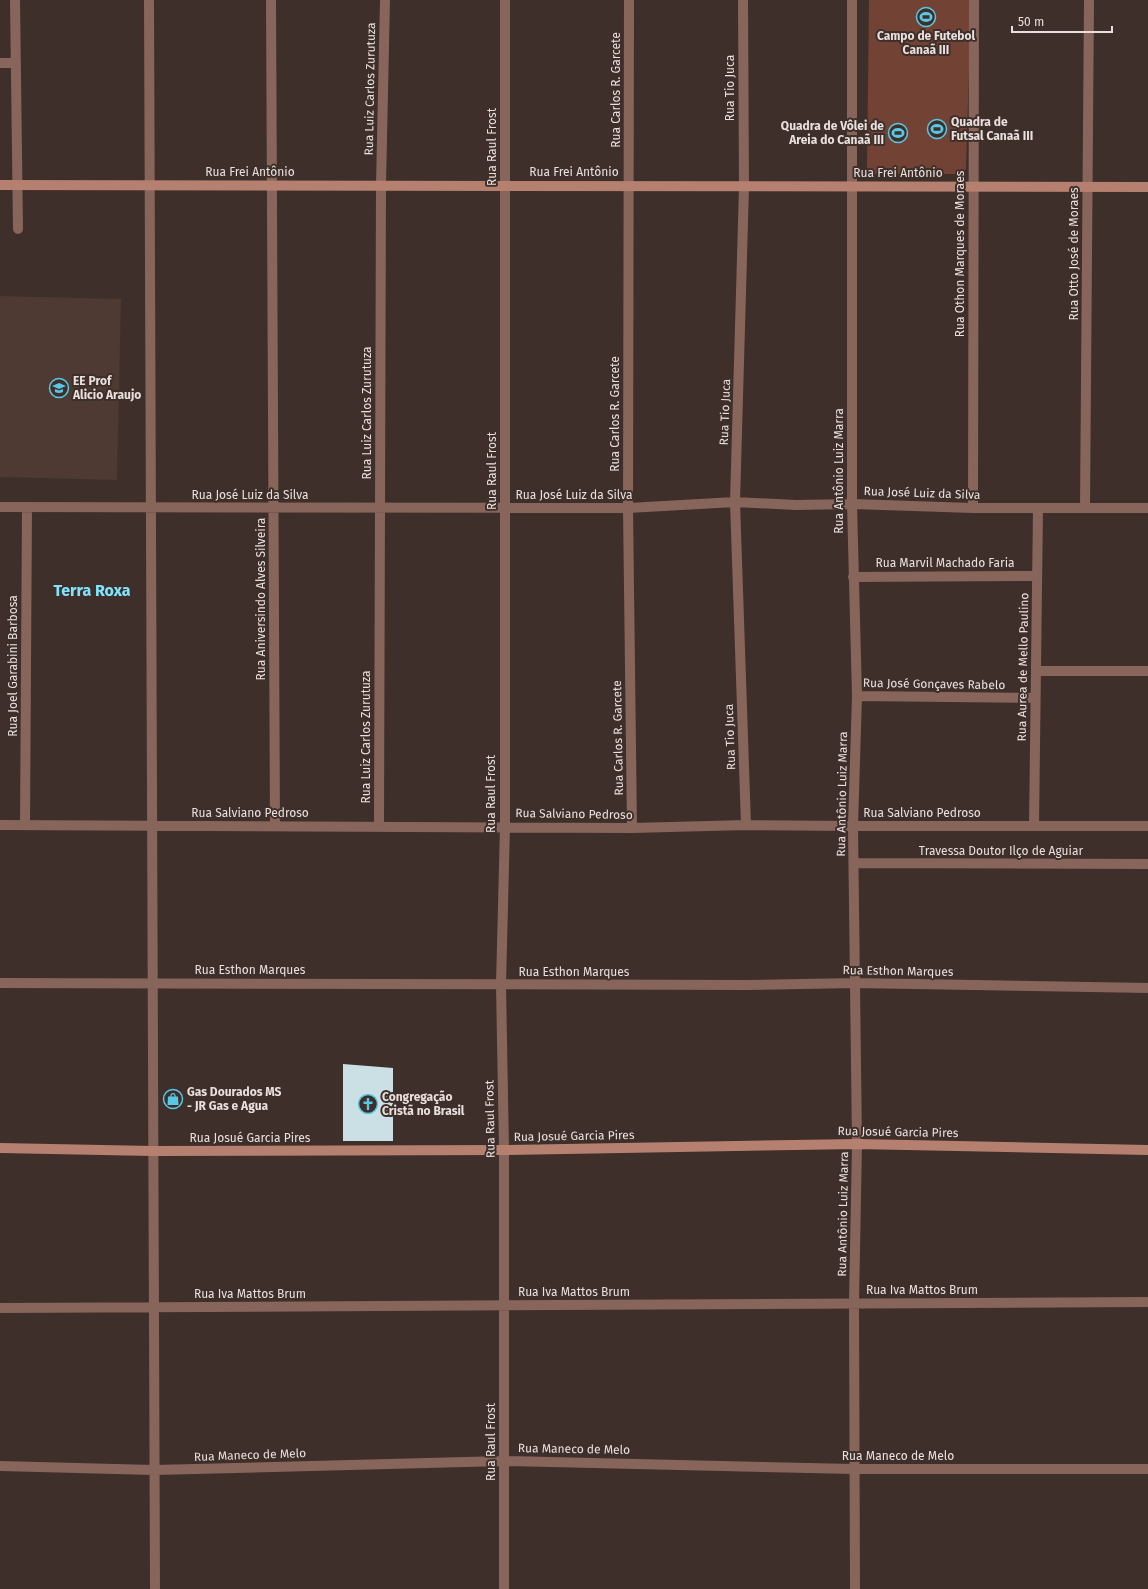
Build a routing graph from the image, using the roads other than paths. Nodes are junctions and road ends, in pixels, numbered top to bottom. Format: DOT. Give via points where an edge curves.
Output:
graph roads {
  1 [pos="15,0"];
  2 [pos="149,0"];
  3 [pos="270,0"];
  4 [pos="385,0"];
  5 [pos="505,0"];
  6 [pos="630,0"];
  7 [pos="743,0"];
  8 [pos="852,0"];
  9 [pos="974,0"];
  10 [pos="1089,0"];
  11 [pos="0,63"];
  12 [pos="16,63"];
  13 [pos="0,185"];
  14 [pos="18,185"];
  15 [pos="149,185"];
  16 [pos="272,185"];
  17 [pos="381,185"];
  18 [pos="630,185"];
  19 [pos="506,186"];
  20 [pos="852,186"];
  21 [pos="744,187"];
  22 [pos="973,187"];
  23 [pos="1088,187"];
  24 [pos="1148,187"];
  25 [pos="18,229"];
  26 [pos="735,502"];
  27 [pos="852,504"];
  28 [pos="0,507"];
  29 [pos="27,507"];
  30 [pos="151,508"];
  31 [pos="273,508"];
  32 [pos="380,508"];
  33 [pos="505,508"];
  34 [pos="628,508"];
  35 [pos="973,508"];
  36 [pos="1038,508"];
  37 [pos="1085,508"];
  38 [pos="1148,508"];
  39 [pos="1037,576"];
  40 [pos="853,577"];
  41 [pos="1036,671"];
  42 [pos="1148,671"];
  43 [pos="856,696"];
  44 [pos="1035,698"];
  45 [pos="0,825"];
  46 [pos="25,825"];
  47 [pos="746,825"];
  48 [pos="152,826"];
  49 [pos="275,826"];
  50 [pos="379,826"];
  51 [pos="505,826"];
  52 [pos="853,826"];
  53 [pos="1034,826"];
  54 [pos="1148,826"];
  55 [pos="632,828"];
  56 [pos="854,863"];
  57 [pos="1148,864"];
  58 [pos="154,982"];
  59 [pos="0,983"];
  60 [pos="855,983"];
  61 [pos="500,985"];
  62 [pos="1148,988"];
  63 [pos="857,1144"];
  64 [pos="0,1148"];
  65 [pos="504,1150"];
  66 [pos="1148,1150"];
  67 [pos="153,1151"];
  68 [pos="1148,1302"];
  69 [pos="854,1303"];
  70 [pos="504,1306"];
  71 [pos="154,1307"];
  72 [pos="0,1308"];
  73 [pos="504,1461"];
  74 [pos="0,1466"];
  75 [pos="1148,1469"];
  76 [pos="154,1470"];
  77 [pos="854,1470"];
  78 [pos="154,1589"];
  79 [pos="504,1589"];
  80 [pos="855,1589"];
  1 -- 12 [label="street"];
  2 -- 15 [label="street"];
  3 -- 16 [label="street, Rua Aniversindo Alves Silveira"];
  4 -- 17 [label="street, Rua Luiz Carlos Zurutuza"];
  5 -- 19 [label="street, Rua Raul Frost"];
  6 -- 18 [label="street, Rua Carlos R. Garcete"];
  7 -- 21 [label="street, Rua Tio Juca"];
  8 -- 20 [label="street, Rua Antônio Luiz Marra"];
  9 -- 22 [label="street, Rua Othon Marques de Moraes"];
  10 -- 23 [label="street, Rua Otto José de Moraes"];
  11 -- 12 [label="street"];
  12 -- 14 [label="street"];
  13 -- 14 [label="street, Rua Frei Antônio"];
  14 -- 15 [label="street, Rua Frei Antônio"];
  14 -- 25 [label="street"];
  15 -- 16 [label="street, Rua Frei Antônio"];
  15 -- 30 [label="street"];
  16 -- 17 [label="street, Rua Frei Antônio"];
  16 -- 31 [label="street, Rua Aniversindo Alves Silveira"];
  17 -- 19 [label="street, Rua Frei Antônio"];
  17 -- 32 [label="street, Rua Luiz Carlos Zurutuza"];
  18 -- 19 [label="street, Rua Frei Antônio"];
  18 -- 21 [label="street, Rua Frei Antônio"];
  18 -- 34 [label="street, Rua Carlos R. Garcete"];
  19 -- 33 [label="street, Rua Raul Frost"];
  20 -- 21 [label="street, Rua Frei Antônio"];
  20 -- 22 [label="street, Rua Frei Antônio"];
  20 -- 27 [label="street, Rua Antônio Luiz Marra"];
  21 -- 26 [label="street, Rua Tio Juca"];
  22 -- 23 [label="street, Rua Frei Antônio"];
  22 -- 35 [label="street, Rua Othon Marques de Moraes"];
  23 -- 24 [label="street, Rua Frei Antônio"];
  23 -- 37 [label="street, Rua Otto José de Moraes"];
  26 -- 27 [label="street, Rua José Luiz da Silva"];
  26 -- 34 [label="street, Rua José Luiz da Silva"];
  26 -- 47 [label="street, Rua Tio Juca"];
  27 -- 35 [label="street, Rua José Luiz da Silva"];
  27 -- 40 [label="street, Rua Antônio Luiz Marra"];
  28 -- 29 [label="street, Rua José Luiz da Silva"];
  29 -- 30 [label="street, Rua José Luiz da Silva"];
  29 -- 46 [label="street, Rua Joel Garabini Barbosa"];
  30 -- 31 [label="street, Rua José Luiz da Silva"];
  30 -- 48 [label="street"];
  31 -- 32 [label="street, Rua José Luiz da Silva"];
  31 -- 49 [label="street, Rua Aniversindo Alves Silveira"];
  32 -- 33 [label="street, Rua José Luiz da Silva"];
  32 -- 50 [label="street, Rua Luiz Carlos Zurutuza"];
  33 -- 34 [label="street, Rua José Luiz da Silva"];
  33 -- 51 [label="street, Rua Raul Frost"];
  34 -- 55 [label="street, Rua Carlos R. Garcete"];
  35 -- 36 [label="street, Rua José Luiz da Silva"];
  36 -- 37 [label="street, Rua José Luiz da Silva"];
  36 -- 39 [label="street, Rua Aurea de Mello Paulino"];
  37 -- 38 [label="street, Rua José Luiz da Silva"];
  39 -- 40 [label="street, Rua Marvil Machado Faria"];
  39 -- 41 [label="street, Rua Aurea de Mello Paulino"];
  40 -- 43 [label="street, Rua Antônio Luiz Marra"];
  41 -- 42 [label="street"];
  41 -- 44 [label="street, Rua Aurea de Mello Paulino"];
  43 -- 44 [label="street, Rua José Gonçaves Rabelo"];
  43 -- 52 [label="street, Rua Antônio Luiz Marra"];
  44 -- 53 [label="street, Rua Aurea de Mello Paulino"];
  45 -- 46 [label="street, Rua Salviano Pedroso"];
  46 -- 48 [label="street, Rua Salviano Pedroso"];
  47 -- 52 [label="street, Rua Salviano Pedroso"];
  47 -- 55 [label="street, Rua Salviano Pedroso"];
  48 -- 49 [label="street, Rua Salviano Pedroso"];
  48 -- 58 [label="street"];
  49 -- 50 [label="street, Rua Salviano Pedroso"];
  50 -- 51 [label="street, Rua Salviano Pedroso"];
  51 -- 55 [label="street, Rua Salviano Pedroso"];
  51 -- 61 [label="street, Rua Raul Frost"];
  52 -- 53 [label="street, Rua Salviano Pedroso"];
  52 -- 56 [label="street, Rua Antônio Luiz Marra"];
  53 -- 54 [label="street, Rua Salviano Pedroso"];
  56 -- 57 [label="street, Travessa Doutor Ilço de Aguiar"];
  56 -- 60 [label="street, Rua Antônio Luiz Marra"];
  58 -- 59 [label="street, Rua Esthon Marques"];
  58 -- 61 [label="street, Rua Esthon Marques"];
  58 -- 67 [label="street"];
  60 -- 61 [label="street, Rua Esthon Marques" via="747,986"];
  60 -- 62 [label="street, Rua Esthon Marques"];
  60 -- 63 [label="street, Rua Antônio Luiz Marra"];
  61 -- 65 [label="street, Rua Raul Frost"];
  63 -- 65 [label="street, Rua Josué Garcia Pires"];
  63 -- 66 [label="street, Rua Josué Garcia Pires"];
  63 -- 69 [label="street, Rua Antônio Luiz Marra"];
  64 -- 67 [label="street, Rua Josué Garcia Pires"];
  65 -- 67 [label="street, Rua Josué Garcia Pires"];
  65 -- 70 [label="street, Rua Raul Frost"];
  67 -- 71 [label="street"];
  68 -- 69 [label="street, Rua Iva Mattos Brum"];
  69 -- 70 [label="street, Rua Iva Mattos Brum"];
  69 -- 77 [label="street, Rua Antônio Luiz Marra"];
  70 -- 71 [label="street, Rua Iva Mattos Brum"];
  70 -- 73 [label="street, Rua Raul Frost"];
  71 -- 72 [label="street, Rua Iva Mattos Brum"];
  71 -- 76 [label="street"];
  73 -- 76 [label="street, Rua Maneco de Melo"];
  73 -- 77 [label="street, Rua Maneco de Melo"];
  73 -- 79 [label="street, Rua Raul Frost"];
  74 -- 76 [label="street, Rua Maneco de Melo"];
  75 -- 77 [label="street, Rua Maneco de Melo"];
  76 -- 78 [label="street"];
  77 -- 80 [label="street, Rua Antônio Luiz Marra"];
}
